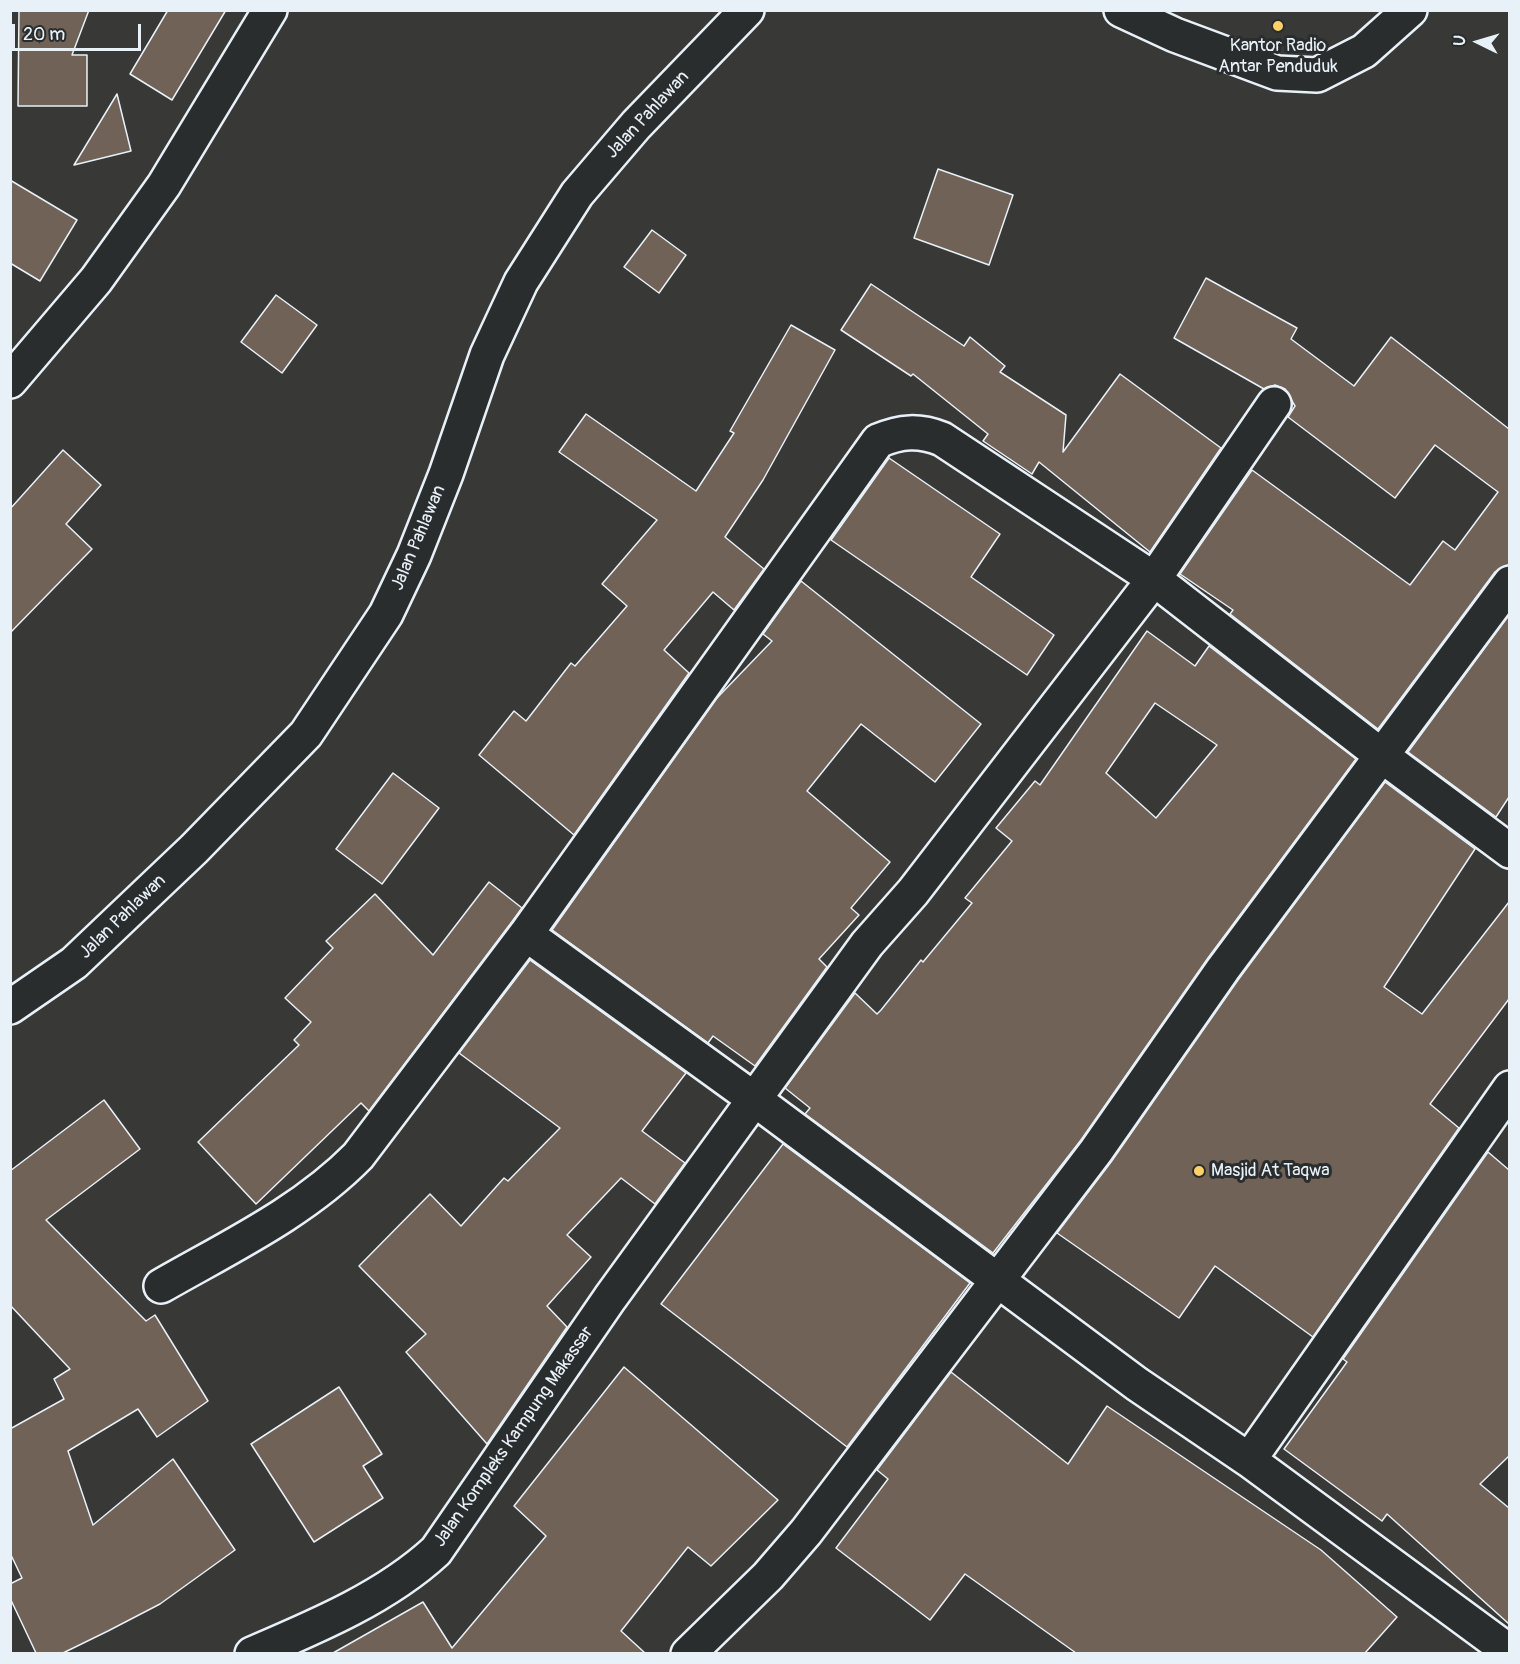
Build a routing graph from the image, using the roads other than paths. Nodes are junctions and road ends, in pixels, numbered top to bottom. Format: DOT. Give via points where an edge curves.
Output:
graph roads {
  1 [pos="270,10"];
  2 [pos="747,10"];
  3 [pos="1120,10"];
  4 [pos="1410,10"];
  5 [pos="10,381"];
  6 [pos="1274,404"];
  7 [pos="1154,579"];
  8 [pos="1509,583"];
  9 [pos="1382,756"];
  10 [pos="1509,851"];
  11 [pos="526,934"];
  12 [pos="10,1007"];
  13 [pos="1509,1088"];
  14 [pos="754,1099"];
  15 [pos="996,1280"];
  16 [pos="162,1286"];
  17 [pos="1249,1460"];
  18 [pos="1509,1652"];
  19 [pos="252,1653"];
  20 [pos="688,1653"];
  1 -- 5 [label="street" via="164,185 96,280"];
  2 -- 12 [label="street, Jalan Pahlawan" via="636,124 577,194 521,282 486,355 446,474 386,614 306,734 194,849 74,963"];
  3 -- 4 [label="street" via="1277,73 1317,75 1364,51"];
  6 -- 7 [label="street, Jalan Kompleks Kampung Makassar"];
  7 -- 9 [label="street"];
  7 -- 11 [label="street" via="942,439 910,432 878,441"];
  7 -- 14 [label="street, Jalan Kompleks Kampung Makassar" via="913,892 867,944"];
  8 -- 9 [label="street"];
  9 -- 10 [label="street"];
  9 -- 15 [label="street" via="1223,969 1096,1151"];
  11 -- 14 [label="street"];
  11 -- 16 [label="street" via="358,1156 335,1180 291,1211"];
  13 -- 17 [label="street"];
  14 -- 15 [label="street"];
  14 -- 19 [label="street, Jalan Kompleks Kampung Makassar" via="610,1298 436,1551 411,1574 301,1633"];
  15 -- 17 [label="street" via="1137,1384"];
  15 -- 20 [label="street" via="806,1532 768,1576"];
  17 -- 18 [label="street"];
}
